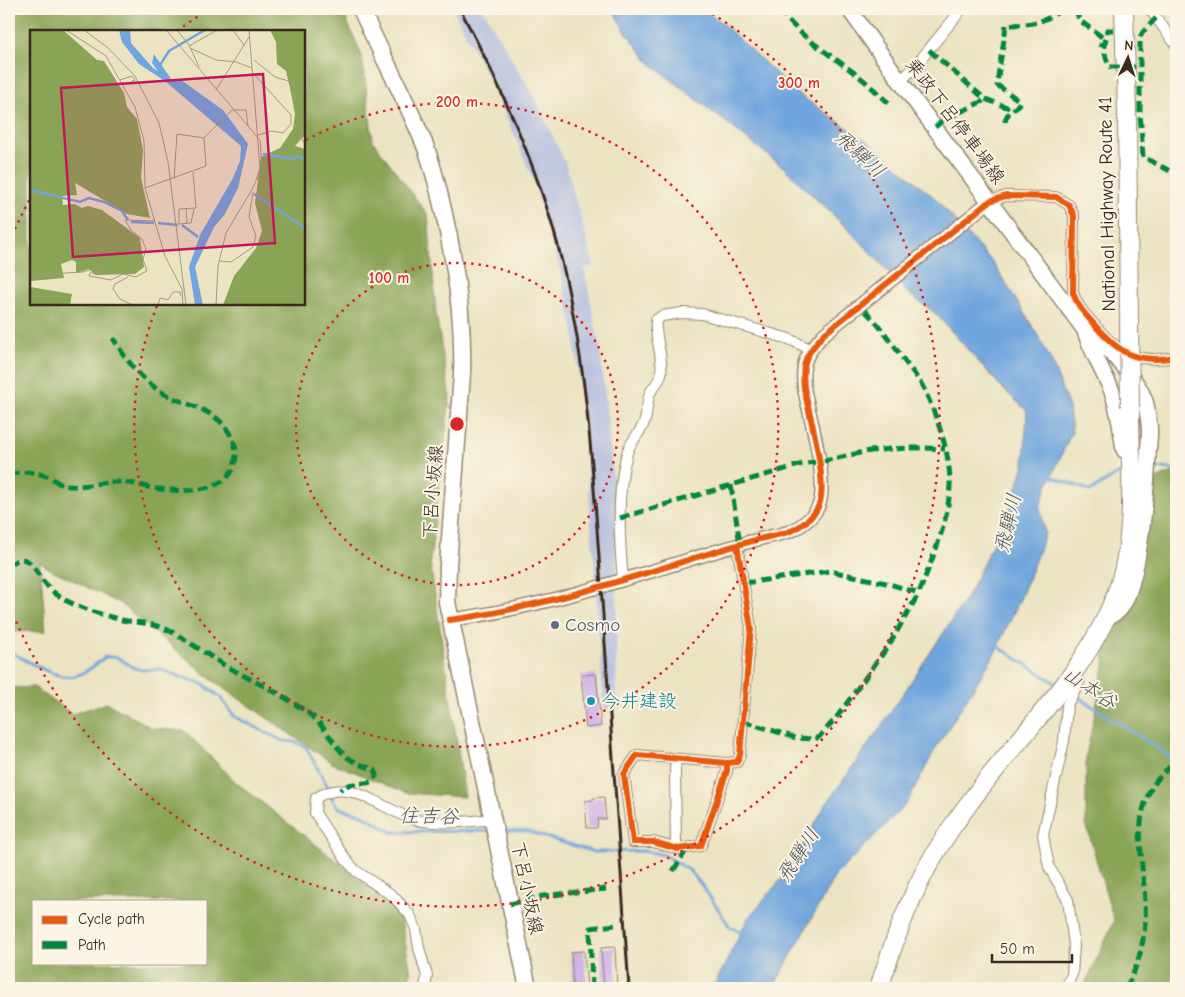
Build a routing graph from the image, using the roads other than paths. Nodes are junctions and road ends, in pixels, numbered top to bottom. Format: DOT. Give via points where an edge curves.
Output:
graph roads {
  1 [pos="361,9"];
  2 [pos="849,9"];
  3 [pos="962,9"];
  4 [pos="1124,9"];
  5 [pos="1150,9"];
  6 [pos="1176,45"];
  7 [pos="900,81"];
  8 [pos="990,201"];
  9 [pos="1084,329"];
  10 [pos="810,349"];
  11 [pos="1176,357"];
  12 [pos="1130,471"];
  13 [pos="737,545"];
  14 [pos="623,579"];
  15 [pos="1107,618"];
  16 [pos="450,620"];
  17 [pos="1072,675"];
  18 [pos="676,758"];
  19 [pos="727,763"];
  20 [pos="492,819"];
  21 [pos="676,848"];
  22 [pos="425,988"];
  23 [pos="528,988"];
  24 [pos="879,988"];
  25 [pos="1066,988"];
  1 -- 16 [label="main road, 下呂小坂線" via="425,145 447,226 460,300 463,343 448,566"];
  2 -- 7 [label="main road, 乗政下呂停車場線"];
  3 -- 7 [label="street"];
  4 -- 12 [label="highway, National Highway Route 41, bridge"];
  5 -- 6 [label="street"];
  7 -- 8 [label="main road, 乗政下呂停車場線"];
  8 -- 9 [label="main road, 乗政下呂停車場線"];
  8 -- 10 [label="street" via="824,334"];
  8 -- 11 [label="street" via="1006,196 1056,197 1069,205 1074,216 1073,293 1076,302 1112,345 1134,357 1160,360"];
  9 -- 12 [label="main road" via="1112,390"];
  9 -- 15 [label="main road" via="1100,341 1137,385 1145,401 1150,424 1147,480 1135,566 1129,591 1119,610"];
  10 -- 13 [label="street" via="802,374 822,476 819,506 810,519 796,529"];
  10 -- 14 [label="street" via="789,339 702,314 682,313 656,320 661,374 648,398 644,425 629,447 623,468 620,518"];
  12 -- 15 [label="highway, National Highway Route 41" via="1128,550"];
  13 -- 14 [label="street"];
  13 -- 19 [label="street" via="751,628 740,756 737,762"];
  14 -- 16 [label="street" via="530,606"];
  15 -- 17 [label="highway, National Highway Route 41"];
  16 -- 20 [label="main road, 下呂小坂線"];
  17 -- 24 [label="highway, National Highway Route 41" via="967,806 930,861 903,918"];
  17 -- 25 [label="street" via="1079,682 1067,705 1064,741 1043,835 1049,867 1068,900 1074,945 1072,974"];
  18 -- 19 [label="street"];
  18 -- 21 [label="street"];
  18 -- 21 [label="street" via="637,755 624,774 633,842 653,842"];
  19 -- 21 [label="street" via="701,846"];
  20 -- 22 [label="street" via="423,822 406,818 351,792 340,790 316,798 315,813 346,860 356,871 393,896 410,915 427,976"];
  20 -- 23 [label="main road, 下呂小坂線"];
}
